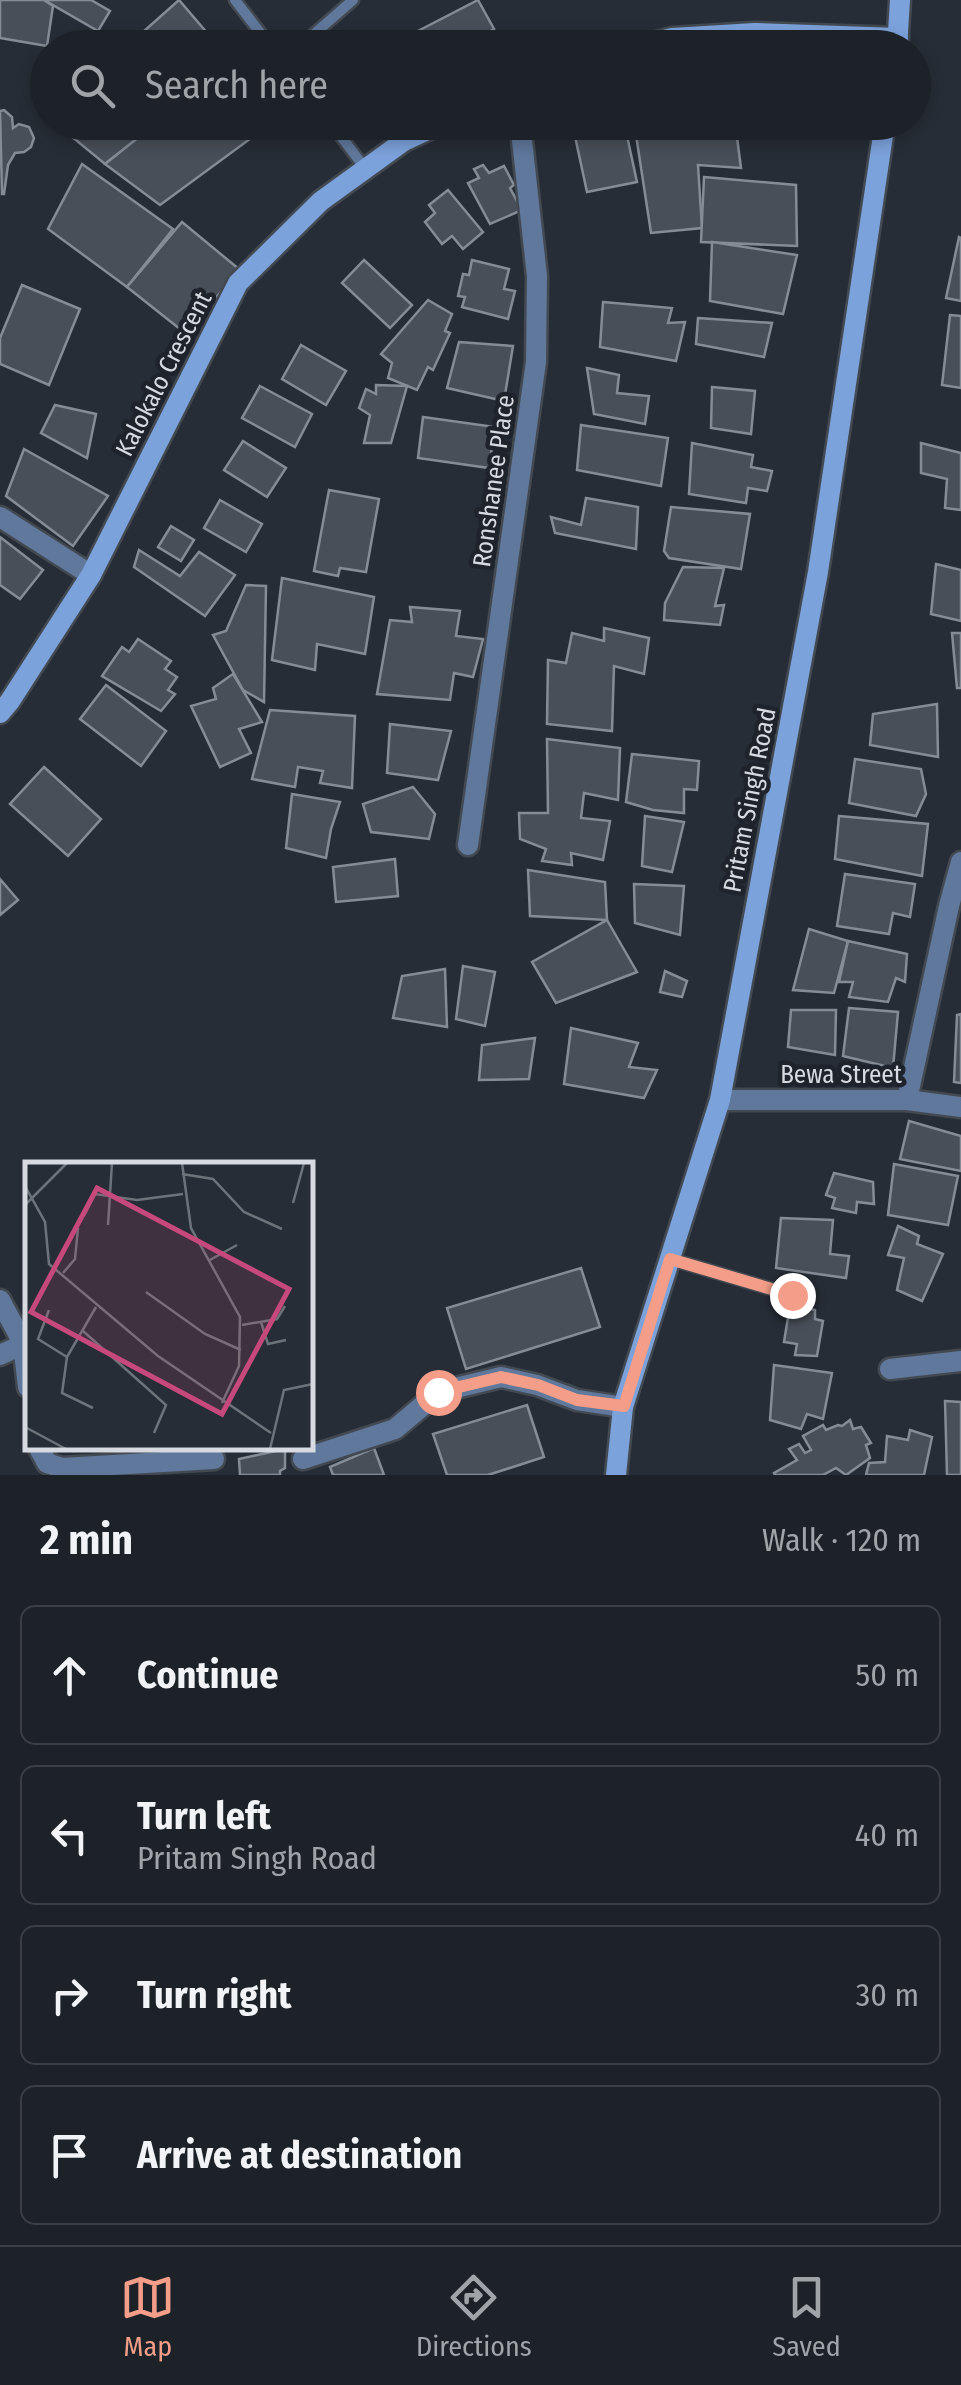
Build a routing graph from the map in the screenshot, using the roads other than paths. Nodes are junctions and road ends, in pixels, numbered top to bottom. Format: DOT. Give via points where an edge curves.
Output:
graph roads {
  1 [pos="235,0"];
  2 [pos="353,0"];
  3 [pos="900,0"];
  4 [pos="258,30"];
  5 [pos="319,30"];
  6 [pos="898,30"];
  7 [pos="344,140"];
  8 [pos="406,140"];
  9 [pos="522,140"];
  10 [pos="883,140"];
  11 [pos="365,168"];
  12 [pos="0,516"];
  13 [pos="91,575"];
  14 [pos="0,714"];
  15 [pos="468,845"];
  16 [pos="961,862"];
  17 [pos="720,1100"];
  18 [pos="906,1100"];
  19 [pos="961,1107"];
  20 [pos="670,1259"];
  21 [pos="792,1295"];
  22 [pos="0,1300"];
  23 [pos="25,1342"];
  24 [pos="0,1355"];
  25 [pos="961,1361"];
  26 [pos="890,1369"];
  27 [pos="624,1406"];
  28 [pos="40,1450"];
  29 [pos="214,1459"];
  30 [pos="303,1459"];
  31 [pos="616,1475"];
  1 -- 4 [label="lane"];
  2 -- 5 [label="lane"];
  3 -- 6 [label="street"];
  7 -- 11 [label="lane"];
  8 -- 11 [label="street, Kalokalo Crescent"];
  9 -- 15 [label="street, Ronshanee Place" via="536,276 536,362"];
  10 -- 17 [label="street, Pritam Singh Road" via="818,572"];
  11 -- 13 [label="street, Kalokalo Crescent" via="320,201 238,284"];
  12 -- 13 [label="street"];
  13 -- 14 [label="street, Kalokalo Crescent"];
  16 -- 18 [label="street"];
  17 -- 18 [label="street, Bewa Street"];
  17 -- 20 [label="street, Pritam Singh Road"];
  18 -- 19 [label="street, Bewa Street"];
  20 -- 21 [label="lane"];
  20 -- 27 [label="street, Pritam Singh Road"];
  22 -- 23 [label="street"];
  23 -- 24 [label="street"];
  25 -- 26 [label="street"];
  27 -- 30 [label="street" via="501,1377 438,1392 395,1429"];
  27 -- 31 [label="street, Pritam Singh Road"];
  28 -- 29 [label="street" via="47,1463 62,1468"];
}
